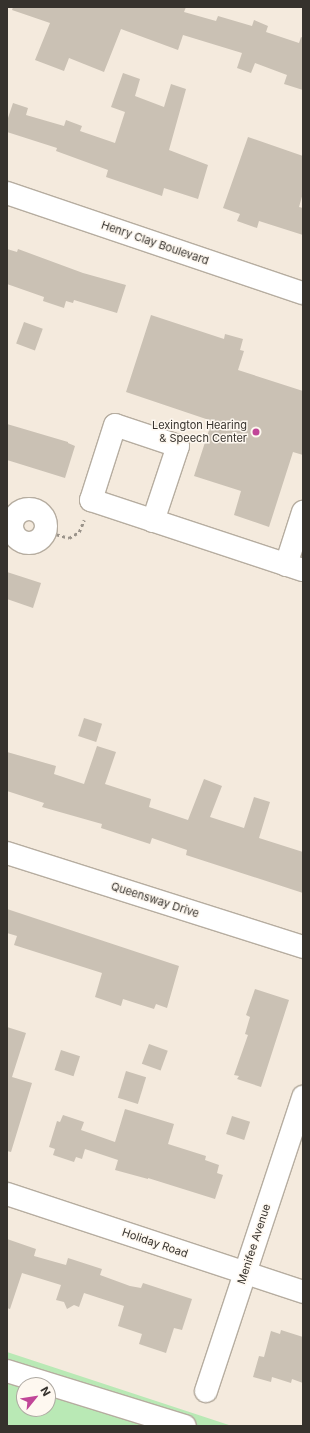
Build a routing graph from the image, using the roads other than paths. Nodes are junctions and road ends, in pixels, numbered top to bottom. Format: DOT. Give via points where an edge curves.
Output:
graph roads {
  1 [pos="7,192"];
  2 [pos="303,293"];
  3 [pos="303,512"];
  4 [pos="10,519"];
  5 [pos="154,521"];
  6 [pos="45,531"];
  7 [pos="294,567"];
  8 [pos="7,853"];
  9 [pos="303,948"];
  10 [pos="303,1097"];
  11 [pos="7,1194"];
  12 [pos="244,1273"];
  13 [pos="303,1292"];
  14 [pos="7,1371"];
  15 [pos="206,1392"];
  16 [pos="185,1426"];
  1 -- 2 [label="street, Henry Clay Boulevard"];
  3 -- 7 [label="street"];
  4 -- 6 [label="street" via="24,510 34,510 43,516"];
  5 -- 5 [label="street" via="90,500 115,425 178,446"];
  5 -- 7 [label="street"];
  8 -- 9 [label="street, Queensway Drive"];
  10 -- 12 [label="street, Menifee Avenue"];
  11 -- 12 [label="street, Holiday Road"];
  12 -- 13 [label="street, Holiday Road"];
  12 -- 15 [label="street, Menifee Avenue"];
  14 -- 16 [label="street"];
}
